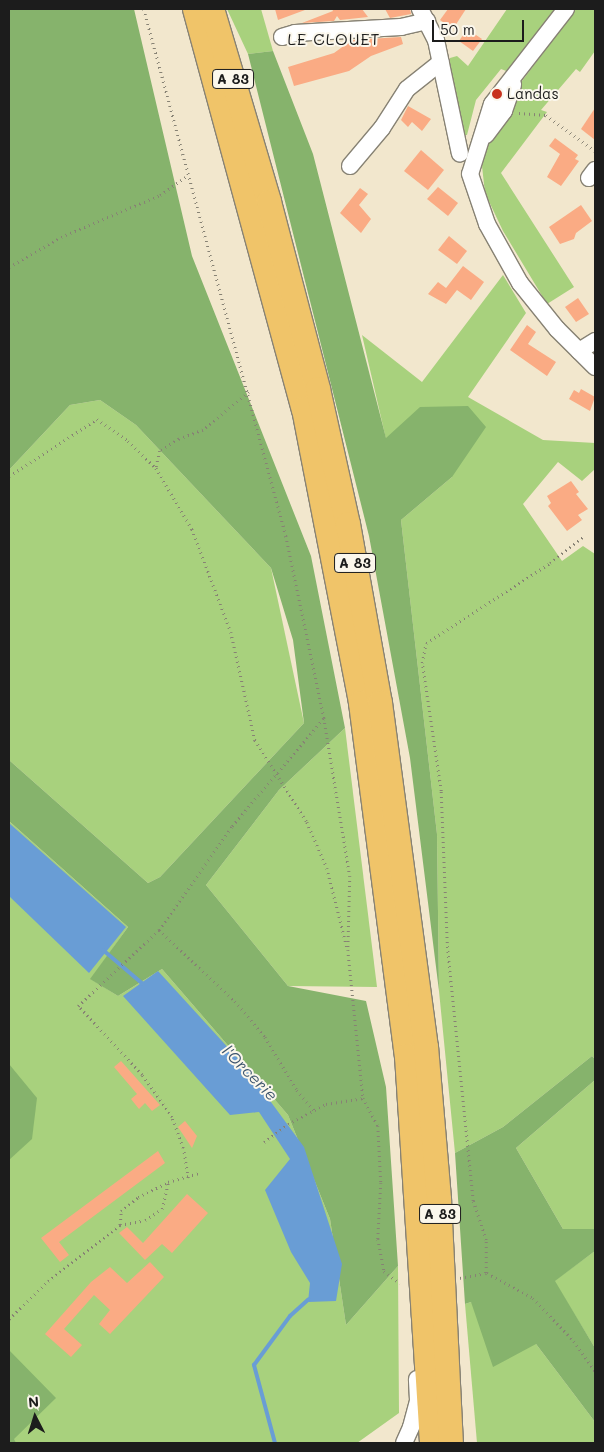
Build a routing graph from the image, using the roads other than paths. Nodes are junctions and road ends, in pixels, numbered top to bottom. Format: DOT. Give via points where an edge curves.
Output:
graph roads {
  1 [pos="188,9"];
  2 [pos="195,9"];
  3 [pos="212,9"];
  4 [pos="563,11"];
  5 [pos="423,15"];
  6 [pos="282,37"];
  7 [pos="202,39"];
  8 [pos="441,62"];
  9 [pos="517,75"];
  10 [pos="480,143"];
  11 [pos="460,154"];
  12 [pos="350,166"];
  13 [pos="595,341"];
  14 [pos="578,351"];
  15 [pos="595,367"];
  16 [pos="427,1337"];
  17 [pos="404,1443"];
  18 [pos="432,1443"];
  19 [pos="451,1443"];
  1 -- 7 [label="highway"];
  2 -- 7 [label="highway, A 83"];
  3 -- 19 [label="highway, A 83" via="282,248 318,388 378,694 426,1047 439,1200"];
  4 -- 9 [label="street"];
  5 -- 6 [label="street" via="401,27 295,33"];
  5 -- 8 [label="street"];
  7 -- 16 [label="highway, A 83" via="284,326 317,468 349,634 400,989 416,1154"];
  8 -- 11 [label="street"];
  8 -- 12 [label="street" via="407,89 382,128"];
  9 -- 10 [label="street" via="504,111"];
  9 -- 10 [label="street" via="492,104"];
  10 -- 14 [label="street" via="471,169 472,187 486,224 516,276"];
  13 -- 14 [label="street"];
  14 -- 15 [label="street"];
  16 -- 17 [label="street" via="417,1353 418,1400 412,1427"];
  16 -- 18 [label="highway, A 83"];
}
